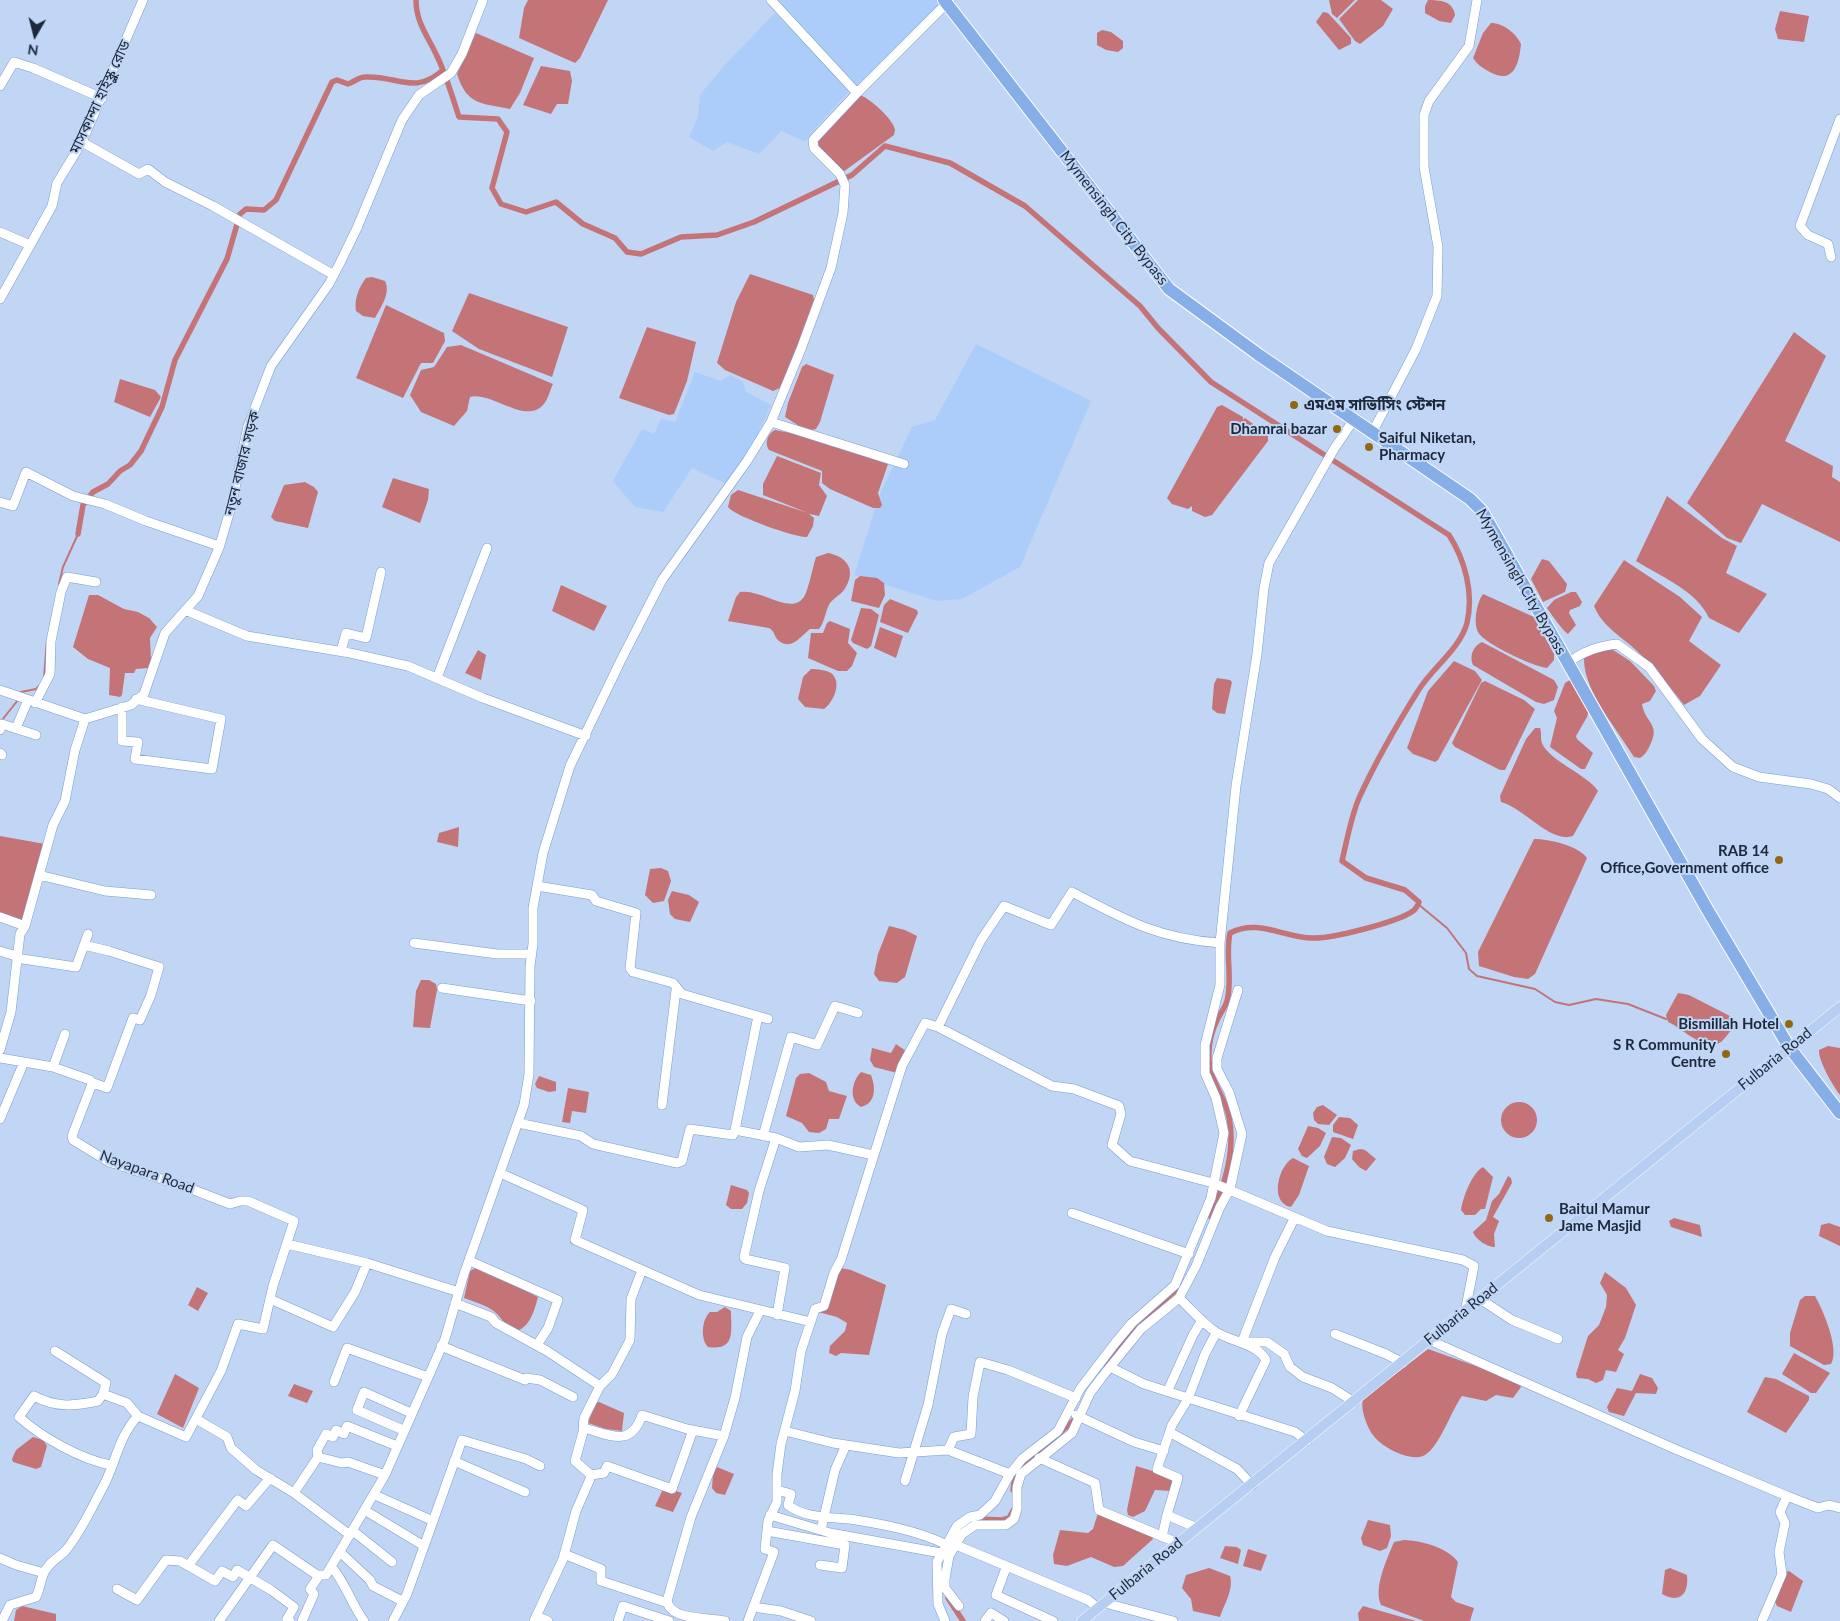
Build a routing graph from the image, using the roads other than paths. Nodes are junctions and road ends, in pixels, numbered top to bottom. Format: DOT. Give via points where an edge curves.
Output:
graph roads {
  1 [pos="143,0"];
  2 [pos="483,0"];
  3 [pos="772,0"];
  4 [pos="1477,0"];
  5 [pos="947,1"];
  6 [pos="0,86"];
  7 [pos="857,92"];
  8 [pos="102,98"];
  9 [pos="1840,119"];
  10 [pos="82,142"];
  11 [pos="0,232"];
  12 [pos="30,245"];
  13 [pos="1830,257"];
  14 [pos="334,275"];
  15 [pos="0,300"];
  16 [pos="1353,420"];
  17 [pos="771,422"];
  18 [pos="1372,434"];
  19 [pos="904,464"];
  20 [pos="0,502"];
  21 [pos="219,546"];
  22 [pos="487,548"];
  23 [pos="381,572"];
  24 [pos="96,582"];
  25 [pos="185,610"];
  26 [pos="341,651"];
  27 [pos="1568,662"];
  28 [pos="437,678"];
  29 [pos="0,690"];
  30 [pos="136,699"];
  31 [pos="32,701"];
  32 [pos="122,707"];
  33 [pos="85,718"];
  34 [pos="16,728"];
  35 [pos="0,730"];
  36 [pos="36,735"];
  37 [pos="586,736"];
  38 [pos="1840,798"];
  39 [pos="39,875"];
  40 [pos="537,886"];
  41 [pos="151,895"];
  42 [pos="0,917"];
  43 [pos="25,926"];
  44 [pos="88,934"];
  45 [pos="414,943"];
  46 [pos="1220,943"];
  47 [pos="84,945"];
  48 [pos="0,951"];
  49 [pos="531,954"];
  50 [pos="16,957"];
  51 [pos="442,988"];
  52 [pos="676,990"];
  53 [pos="1238,990"];
  54 [pos="531,1001"];
  55 [pos="1840,1007"];
  56 [pos="858,1013"];
  57 [pos="758,1016"];
  58 [pos="768,1019"];
  59 [pos="938,1027"];
  60 [pos="3,1033"];
  61 [pos="65,1034"];
  62 [pos="1788,1048"];
  63 [pos="0,1050"];
  64 [pos="0,1058"];
  65 [pos="24,1062"];
  66 [pos="52,1067"];
  67 [pos="91,1082"];
  68 [pos="662,1106"];
  69 [pos="1840,1113"];
  70 [pos="0,1119"];
  71 [pos="518,1123"];
  72 [pos="735,1130"];
  73 [pos="763,1136"];
  74 [pos="776,1138"];
  75 [pos="873,1155"];
  76 [pos="500,1173"];
  77 [pos="1213,1183"];
  78 [pos="1230,1189"];
  79 [pos="1072,1213"];
  80 [pos="1294,1219"];
  81 [pos="287,1244"];
  82 [pos="1190,1254"];
  83 [pos="470,1261"];
  84 [pos="367,1263"];
  85 [pos="642,1270"];
  86 [pos="459,1292"];
  87 [pos="270,1298"];
  88 [pos="1179,1298"];
  89 [pos="1480,1299"];
  90 [pos="456,1303"];
  91 [pos="760,1311"];
  92 [pos="1465,1312"];
  93 [pos="966,1314"];
  94 [pos="777,1315"];
  95 [pos="1202,1320"];
  96 [pos="811,1322"];
  97 [pos="1216,1333"];
  98 [pos="1335,1334"];
  99 [pos="1558,1339"];
  100 [pos="1429,1340"];
  101 [pos="1242,1342"];
  102 [pos="537,1345"];
  103 [pos="441,1346"];
  104 [pos="55,1351"];
  105 [pos="1403,1363"];
  106 [pos="1110,1366"];
  107 [pos="428,1377"];
  108 [pos="334,1382"];
  109 [pos="600,1386"];
  110 [pos="1168,1390"];
  111 [pos="103,1394"];
  112 [pos="574,1397"];
  113 [pos="1076,1398"];
  114 [pos="1188,1399"];
  115 [pos="1354,1402"];
  116 [pos="1070,1412"];
  117 [pos="411,1413"];
  118 [pos="138,1416"];
  119 [pos="1239,1416"];
  120 [pos="1080,1417"];
  121 [pos="196,1420"];
  122 [pos="584,1428"];
  123 [pos="403,1430"];
  124 [pos="693,1430"];
  125 [pos="785,1431"];
  126 [pos="1171,1433"];
  127 [pos="724,1436"];
  128 [pos="1307,1441"];
  129 [pos="846,1445"];
  130 [pos="397,1446"];
  131 [pos="948,1450"];
  132 [pos="913,1451"];
  133 [pos="1164,1451"];
  134 [pos="318,1457"];
  135 [pos="1040,1458"];
  136 [pos="454,1461"];
  137 [pos="111,1466"];
  138 [pos="540,1466"];
  139 [pos="591,1474"];
  140 [pos="1010,1474"];
  141 [pos="385,1475"];
  142 [pos="270,1478"];
  143 [pos="905,1481"];
  144 [pos="1252,1485"];
  145 [pos="777,1490"];
  146 [pos="525,1492"];
  147 [pos="294,1493"];
  148 [pos="375,1495"];
  149 [pos="1787,1496"];
  150 [pos="1840,1508"];
  151 [pos="366,1511"];
  152 [pos="770,1515"];
  153 [pos="1167,1515"];
  154 [pos="824,1516"];
  155 [pos="432,1520"];
  156 [pos="1196,1528"];
  157 [pos="821,1530"];
  158 [pos="767,1531"];
  159 [pos="351,1533"];
  160 [pos="1162,1537"];
  161 [pos="1178,1543"];
  162 [pos="945,1544"];
  163 [pos="956,1545"];
  164 [pos="424,1546"];
  165 [pos="341,1553"];
  166 [pos="941,1553"];
  167 [pos="564,1554"];
  168 [pos="0,1558"];
  169 [pos="392,1562"];
  170 [pos="820,1565"];
  171 [pos="188,1566"];
  172 [pos="332,1567"];
  173 [pos="1006,1568"];
  174 [pos="44,1573"];
  175 [pos="319,1576"];
  176 [pos="250,1577"];
  177 [pos="117,1589"];
  178 [pos="402,1601"];
  179 [pos="668,1603"];
  180 [pos="1102,1605"];
  181 [pos="959,1606"];
  182 [pos="753,1607"];
  183 [pos="535,1619"];
  184 [pos="687,1619"];
  185 [pos="1084,1620"];
  186 [pos="1,1621"];
  187 [pos="219,1621"];
  188 [pos="290,1621"];
  189 [pos="302,1621"];
  190 [pos="364,1621"];
  191 [pos="393,1621"];
  192 [pos="548,1621"];
  193 [pos="618,1621"];
  194 [pos="669,1621"];
  195 [pos="725,1621"];
  196 [pos="748,1621"];
  197 [pos="811,1621"];
  198 [pos="945,1621"];
  199 [pos="985,1621"];
  200 [pos="1004,1621"];
  201 [pos="1053,1621"];
  202 [pos="1173,1621"];
  203 [pos="1762,1621"];
  1 -- 8 [label="street, মাসকান্দা হাইস্কুল রোড"];
  2 -- 14 [label="street, নতুন বাজার সড়ক" via="451,73 419,95 402,120"];
  3 -- 7 [label="street"];
  4 -- 18 [label="street" via="1469,46 1430,101 1424,115 1424,168 1438,248 1437,296 1416,349"];
  5 -- 7 [label="street"];
  5 -- 16 [label="highway, Mymensingh City Bypass" via="1169,288"];
  6 -- 8 [label="street" via="14,62"];
  7 -- 17 [label="street" via="813,140 816,152 840,174 845,185 843,213 831,268"];
  8 -- 10 [label="street, মাসকান্দা হাইস্কুল রোড"];
  9 -- 13 [label="street" via="1800,226 1808,235 1828,244"];
  10 -- 12 [label="street, মাসকান্দা হাইস্কুল রোড" via="57,183 52,206"];
  10 -- 14 [label="street" via="139,174 148,169 165,182"];
  11 -- 12 [label="street"];
  12 -- 15 [label="street, মাসকান্দা হাইস্কুল রোড"];
  14 -- 21 [label="street, নতুন বাজার সড়ক" via="271,366 248,426 231,507"];
  16 -- 18 [label="highway, Mymensingh City Bypass"];
  16 -- 46 [label="street" via="1269,563 1236,786"];
  17 -- 19 [label="street"];
  17 -- 37 [label="street" via="747,462 662,580 620,660"];
  18 -- 27 [label="highway, Mymensingh City Bypass" via="1470,499 1482,511"];
  20 -- 21 [label="street" via="13,506 26,472 73,496 105,504"];
  21 -- 25 [label="street, নতুন বাজার সড়ক" via="198,596"];
  22 -- 28 [label="street"];
  23 -- 26 [label="street" via="366,638 346,633"];
  24 -- 31 [label="street" via="67,577 51,640 50,674"];
  25 -- 26 [label="street" via="247,636"];
  25 -- 30 [label="street, নতুন বাজার সড়ক" via="165,633 148,687"];
  26 -- 28 [label="street" via="408,666"];
  27 -- 38 [label="street" via="1587,650 1617,644 1649,667 1702,739 1733,767 1759,777 1812,784 1828,789"];
  27 -- 62 [label="highway, Mymensingh City Bypass"];
  28 -- 37 [label="street"];
  29 -- 31 [label="street"];
  30 -- 32 [label="street, নতুন বাজার সড়ক" via="131,705"];
  30 -- 32 [label="street" via="221,719 212,769 135,759 138,742 122,741"];
  31 -- 33 [label="street"];
  31 -- 34 [label="street"];
  32 -- 33 [label="street, নতুন বাজার সড়ক"];
  33 -- 39 [label="street" via="65,801 53,824"];
  34 -- 35 [label="street" via="2,724"];
  34 -- 36 [label="street"];
  37 -- 40 [label="street" via="570,766 555,809"];
  39 -- 41 [label="street" via="105,891"];
  39 -- 43 [label="street"];
  40 -- 49 [label="street"];
  40 -- 52 [label="street" via="591,895 596,901 636,912 630,968 673,983"];
  42 -- 43 [label="street"];
  43 -- 50 [label="street" via="20,934"];
  44 -- 47 [label="street"];
  45 -- 49 [label="street" via="497,954"];
  46 -- 59 [label="street" via="1189,941 1144,928 1072,892 1051,925 1004,906 981,940"];
  46 -- 77 [label="street" via="1220,985 1205,1045 1205,1073 1216,1098 1224,1133"];
  47 -- 50 [label="street" via="76,967"];
  47 -- 67 [label="street" via="159,967 140,1020 133,1018 107,1088"];
  48 -- 50 [label="street"];
  49 -- 54 [label="street"];
  50 -- 60 [label="street" via="11,1012"];
  51 -- 54 [label="street"];
  52 -- 57 [label="street"];
  52 -- 68 [label="street"];
  53 -- 78 [label="street" via="1217,1058 1217,1068 1229,1092 1242,1134"];
  54 -- 71 [label="street" via="529,1074"];
  55 -- 62 [label="main road, Fulbaria Road"];
  56 -- 73 [label="street" via="835,1006 817,1045 791,1037"];
  57 -- 58 [label="street"];
  57 -- 72 [label="street"];
  59 -- 75 [label="street" via="924,1024 902,1066"];
  59 -- 77 [label="street" via="1052,1086 1074,1089 1119,1106 1121,1114 1112,1145 1130,1161"];
  60 -- 63 [label="street"];
  61 -- 66 [label="street"];
  62 -- 69 [label="highway, Mymensingh City Bypass"];
  62 -- 89 [label="main road, Fulbaria Road"];
  64 -- 65 [label="street"];
  65 -- 66 [label="street"];
  65 -- 70 [label="street"];
  66 -- 67 [label="street"];
  67 -- 81 [label="street, Nayapara Road" via="90,1093 71,1133 73,1140 109,1162 230,1204 248,1201 293,1220"];
  71 -- 72 [label="street" via="582,1136 593,1144 681,1163 689,1130 732,1135"];
  71 -- 76 [label="street"];
  72 -- 73 [label="street"];
  73 -- 74 [label="street"];
  74 -- 75 [label="street" via="799,1147 828,1145"];
  74 -- 94 [label="street" via="759,1191 744,1258 785,1268"];
  75 -- 96 [label="street" via="824,1306 815,1309"];
  76 -- 83 [label="street"];
  76 -- 85 [label="street" via="583,1210 575,1240"];
  77 -- 78 [label="street"];
  77 -- 82 [label="street" via="1211,1198"];
  78 -- 80 [label="street"];
  78 -- 88 [label="street"];
  79 -- 82 [label="street"];
  80 -- 92 [label="street" via="1327,1231 1462,1260 1474,1266"];
  80 -- 101 [label="street" via="1275,1257"];
  81 -- 84 [label="street"];
  81 -- 87 [label="street"];
  82 -- 113 [label="street" via="1176,1285 1132,1323 1094,1369"];
  83 -- 86 [label="street"];
  83 -- 102 [label="street" via="558,1300 548,1328"];
  84 -- 86 [label="street"];
  84 -- 87 [label="street" via="355,1292 333,1326"];
  85 -- 91 [label="street" via="699,1295"];
  85 -- 109 [label="street" via="631,1299 630,1340 612,1374"];
  86 -- 90 [label="street"];
  87 -- 121 [label="street" via="263,1329 238,1324 221,1371"];
  88 -- 95 [label="street"];
  88 -- 106 [label="street" via="1141,1329"];
  89 -- 92 [label="main road, Fulbaria Road"];
  89 -- 99 [label="street" via="1512,1320"];
  90 -- 102 [label="street" via="491,1317 496,1323"];
  90 -- 103 [label="street"];
  91 -- 94 [label="street"];
  91 -- 127 [label="street" via="747,1337"];
  92 -- 100 [label="main road, Fulbaria Road"];
  93 -- 132 [label="street" via="951,1309 942,1334 928,1405"];
  94 -- 96 [label="street"];
  95 -- 97 [label="street"];
  95 -- 110 [label="street"];
  96 -- 125 [label="street" via="801,1351"];
  97 -- 101 [label="street"];
  97 -- 114 [label="street"];
  98 -- 105 [label="street"];
  100 -- 105 [label="main road, Fulbaria Road"];
  100 -- 149 [label="street"];
  101 -- 115 [label="street" via="1267,1342 1284,1354 1290,1367 1303,1377 1332,1388"];
  101 -- 119 [label="street" via="1266,1360"];
  102 -- 109 [label="street"];
  103 -- 107 [label="street"];
  103 -- 112 [label="street" via="525,1380 540,1380"];
  104 -- 111 [label="street" via="106,1382"];
  105 -- 115 [label="main road, Fulbaria Road"];
  106 -- 110 [label="street" via="1144,1384"];
  106 -- 120 [label="street" via="1090,1393"];
  107 -- 108 [label="street" via="347,1348"];
  107 -- 117 [label="street"];
  109 -- 122 [label="street" via="584,1418"];
  110 -- 114 [label="street"];
  111 -- 118 [label="street" via="126,1403"];
  111 -- 137 [label="street" via="98,1401 77,1405 50,1404 34,1396 19,1417 28,1426 74,1452"];
  113 -- 116 [label="street"];
  113 -- 131 [label="street" via="980,1362 973,1397 971,1434 954,1437"];
  114 -- 119 [label="street"];
  114 -- 126 [label="street" via="1172,1425"];
  115 -- 128 [label="main road, Fulbaria Road"];
  116 -- 120 [label="street"];
  116 -- 140 [label="street" via="1058,1431 1022,1459"];
  117 -- 123 [label="street"];
  117 -- 123 [label="street" via="364,1392 357,1410"];
  118 -- 121 [label="street" via="186,1437"];
  118 -- 137 [label="street" via="129,1426"];
  119 -- 128 [label="street" via="1295,1432"];
  120 -- 133 [label="street" via="1134,1442"];
  120 -- 135 [label="street" via="1072,1432"];
  121 -- 142 [label="street" via="227,1437 231,1448"];
  122 -- 124 [label="street" via="630,1436 638,1429 642,1415"];
  122 -- 139 [label="street" via="575,1461"];
  123 -- 130 [label="street"];
  124 -- 127 [label="street"];
  124 -- 139 [label="street" via="672,1489 607,1466 604,1473"];
  125 -- 129 [label="street"];
  125 -- 145 [label="street"];
  126 -- 133 [label="street"];
  126 -- 144 [label="street" via="1237,1469"];
  127 -- 179 [label="street" via="691,1517"];
  128 -- 144 [label="main road, Fulbaria Road"];
  129 -- 132 [label="street" via="899,1453"];
  129 -- 154 [label="street" via="835,1470"];
  130 -- 134 [label="street" via="347,1426 344,1434 336,1430 333,1437 326,1434 317,1450"];
  130 -- 141 [label="street"];
  131 -- 132 [label="street"];
  131 -- 140 [label="street"];
  132 -- 143 [label="street"];
  133 -- 153 [label="street" via="1158,1469 1178,1478"];
  134 -- 141 [label="street" via="348,1462"];
  134 -- 147 [label="street"];
  135 -- 160 [label="street" via="1096,1483 1099,1510"];
  135 -- 163 [label="street" via="1021,1474 1017,1509 1009,1524 975,1525 966,1529"];
  136 -- 138 [label="street" via="463,1439"];
  136 -- 146 [label="street"];
  136 -- 155 [label="street"];
  137 -- 174 [label="street" via="76,1535"];
  139 -- 167 [label="street"];
  140 -- 162 [label="street" via="995,1501 980,1515 970,1517 957,1526"];
  141 -- 148 [label="street"];
  142 -- 147 [label="street"];
  142 -- 171 [label="street" via="246,1506 238,1500 236,1502"];
  144 -- 156 [label="main road, Fulbaria Road"];
  145 -- 152 [label="street" via="777,1502"];
  145 -- 154 [label="street" via="791,1494 788,1505 792,1508"];
  147 -- 159 [label="street"];
  148 -- 151 [label="street"];
  148 -- 155 [label="street"];
  149 -- 150 [label="street" via="1818,1508 1829,1505"];
  149 -- 203 [label="street" via="1780,1512 1785,1523 1779,1552 1782,1574"];
  151 -- 159 [label="street"];
  151 -- 164 [label="street"];
  152 -- 157 [label="street"];
  152 -- 158 [label="street"];
  153 -- 156 [label="street"];
  153 -- 160 [label="street"];
  154 -- 157 [label="street"];
  154 -- 162 [label="street" via="900,1528"];
  155 -- 164 [label="street"];
  156 -- 161 [label="main road, Fulbaria Road"];
  157 -- 166 [label="street"];
  158 -- 170 [label="street" via="845,1546 842,1568"];
  158 -- 182 [label="street" via="765,1550 774,1552"];
  159 -- 165 [label="street"];
  159 -- 169 [label="street"];
  160 -- 161 [label="street"];
  161 -- 180 [label="main road, Fulbaria Road"];
  162 -- 166 [label="street"];
  163 -- 173 [label="street"];
  163 -- 181 [label="street" via="949,1556 944,1579 945,1588"];
  164 -- 178 [label="street"];
  165 -- 172 [label="street"];
  165 -- 178 [label="street" via="373,1586"];
  166 -- 198 [label="street" via="937,1562 938,1604"];
  167 -- 179 [label="street" via="601,1570 601,1581"];
  167 -- 183 [label="street"];
  168 -- 174 [label="street"];
  171 -- 176 [label="street" via="215,1581 222,1572 232,1576 237,1570"];
  171 -- 177 [label="street" via="180,1561 166,1560 137,1600"];
  172 -- 175 [label="street" via="326,1576"];
  172 -- 190 [label="street"];
  173 -- 180 [label="street"];
  173 -- 201 [label="street" via="996,1595"];
  174 -- 186 [label="street" via="36,1596 10,1605"];
  175 -- 176 [label="street" via="272,1545"];
  175 -- 189 [label="street" via="310,1589 314,1594"];
  176 -- 187 [label="street"];
  176 -- 188 [label="street" via="294,1607 287,1619"];
  178 -- 191 [label="street"];
  179 -- 184 [label="street" via="673,1612"];
  180 -- 185 [label="main road, Fulbaria Road"];
  180 -- 202 [label="street"];
  182 -- 196 [label="street"];
  182 -- 197 [label="street" via="781,1611"];
  183 -- 192 [label="street"];
  184 -- 195 [label="street"];
  193 -- 194 [label="street" via="623,1606"];
  199 -- 200 [label="street" via="991,1613"];
}
